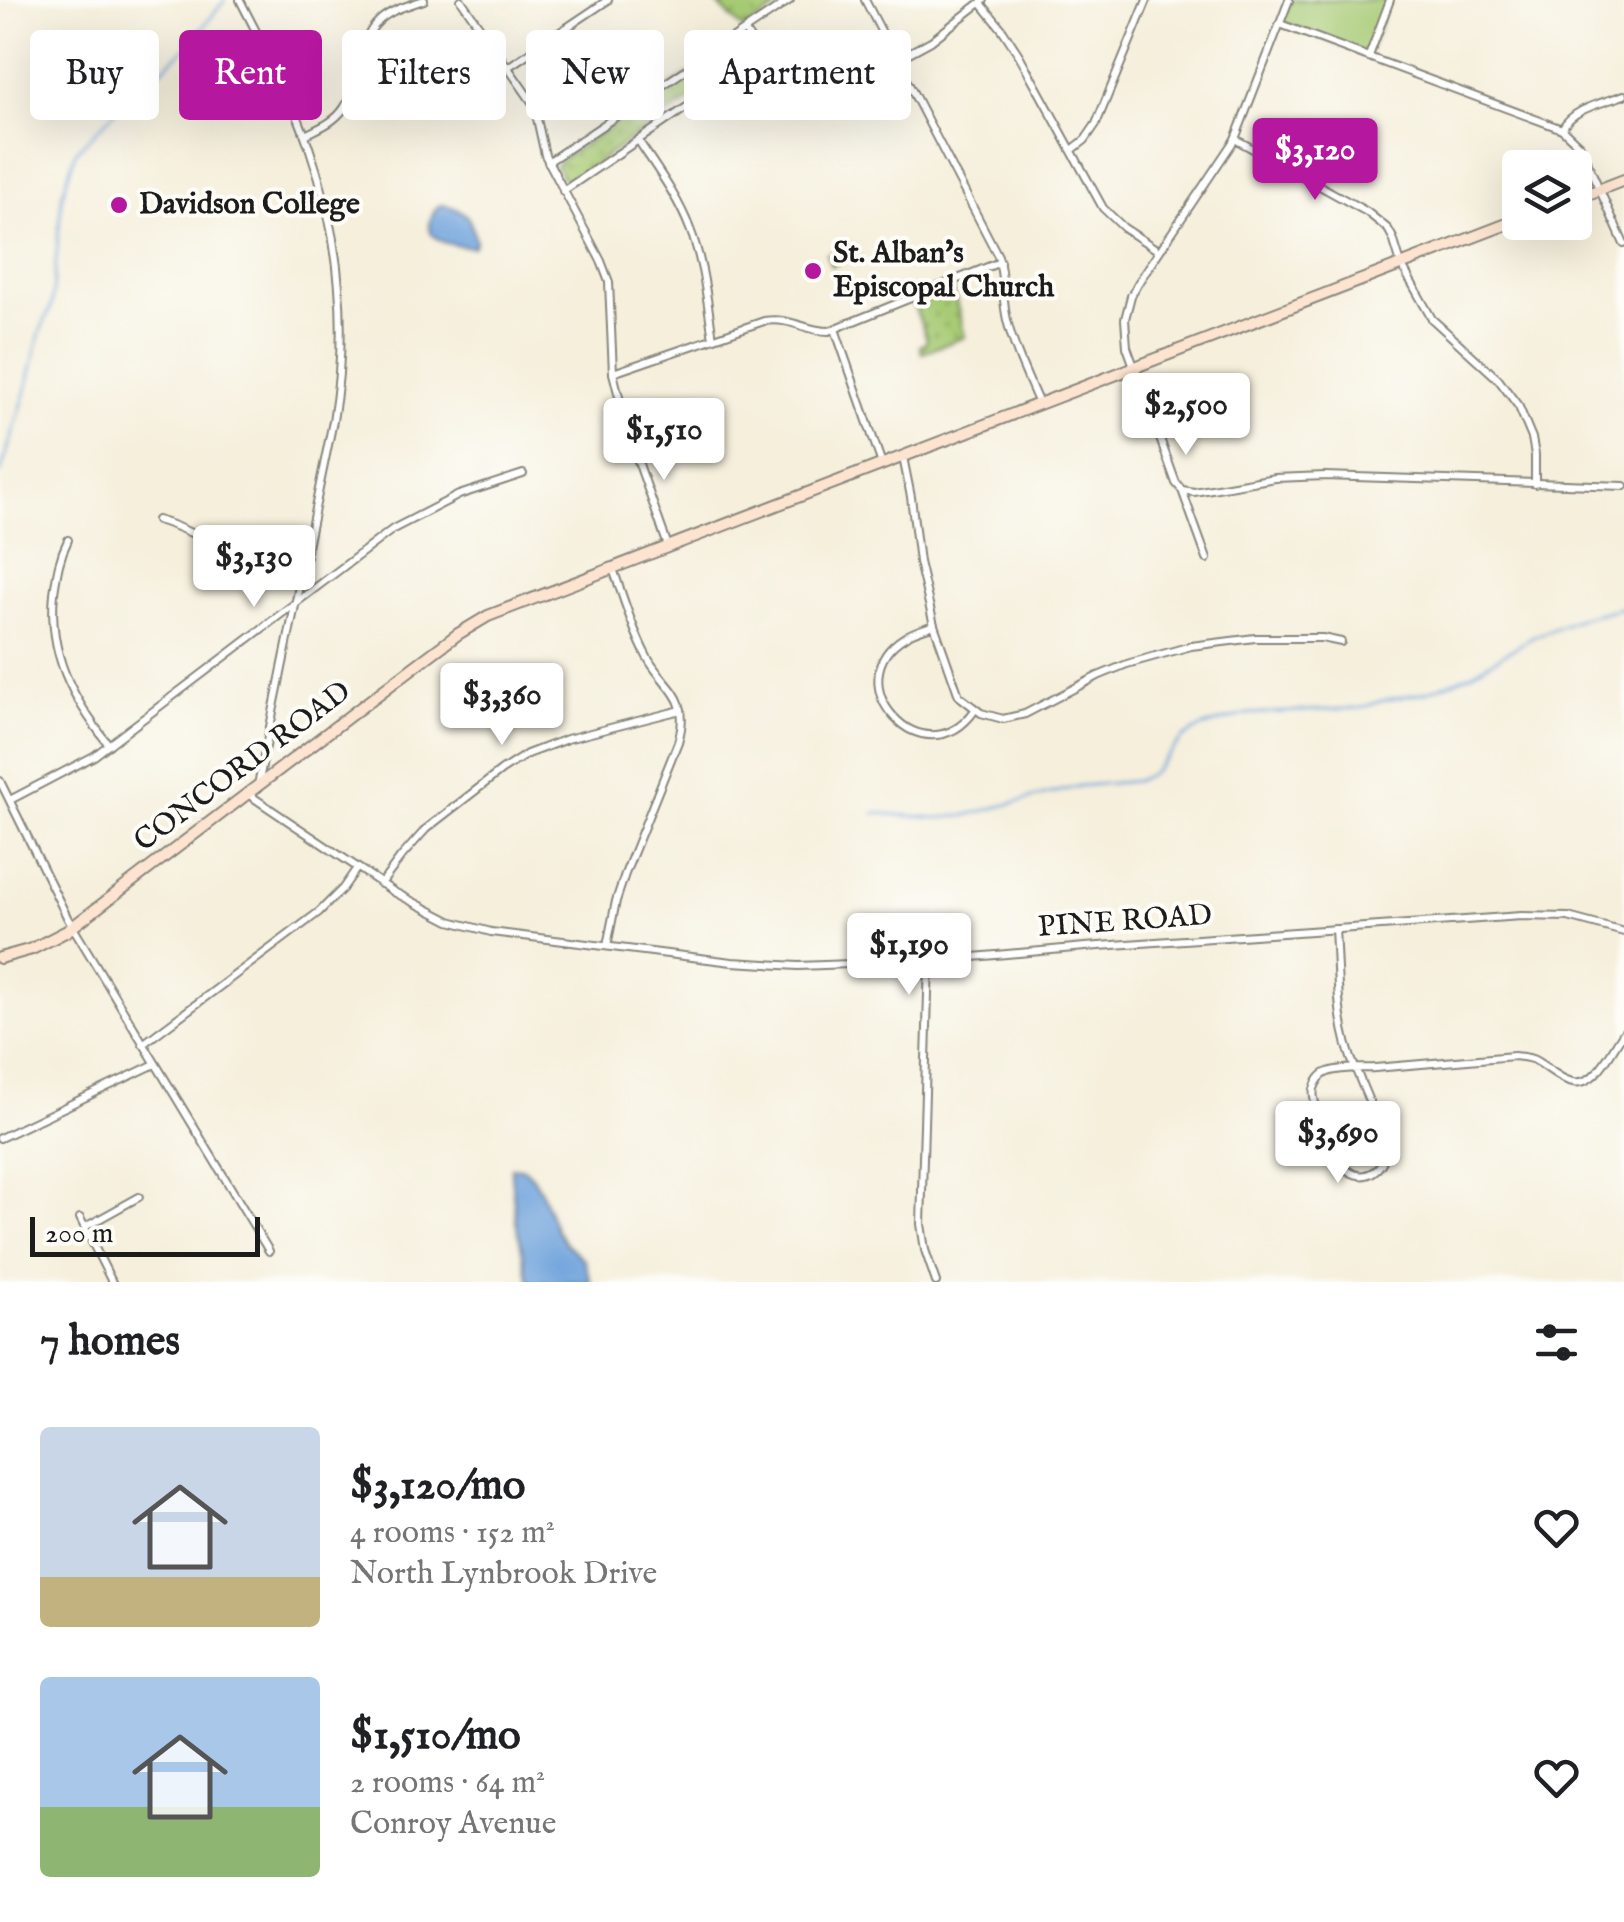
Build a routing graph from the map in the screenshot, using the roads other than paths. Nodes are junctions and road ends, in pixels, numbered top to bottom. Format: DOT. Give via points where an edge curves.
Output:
graph roads {
  1 [pos="240,0"];
  2 [pos="424,0"];
  3 [pos="460,0"];
  4 [pos="608,0"];
  5 [pos="790,0"];
  6 [pos="866,0"];
  7 [pos="1147,0"];
  8 [pos="1290,0"];
  9 [pos="1390,0"];
  10 [pos="982,1"];
  11 [pos="1280,24"];
  12 [pos="746,30"];
  13 [pos="881,30"];
  14 [pos="911,52"];
  15 [pos="1369,56"];
  16 [pos="508,67"];
  17 [pos="684,72"];
  18 [pos="911,88"];
  19 [pos="1624,95"];
  20 [pos="684,109"];
  21 [pos="1562,129"];
  22 [pos="305,135"];
  23 [pos="1235,139"];
  24 [pos="638,140"];
  25 [pos="1072,150"];
  26 [pos="548,162"];
  27 [pos="1624,180"];
  28 [pos="1600,189"];
  29 [pos="563,191"];
  30 [pos="1592,192"];
  31 [pos="1502,227"];
  32 [pos="1624,244"];
  33 [pos="1160,251"];
  34 [pos="1000,262"];
  35 [pos="1402,264"];
  36 [pos="835,329"];
  37 [pos="713,338"];
  38 [pos="1134,368"];
  39 [pos="613,373"];
  40 [pos="1039,404"];
  41 [pos="903,456"];
  42 [pos="882,464"];
  43 [pos="524,474"];
  44 [pos="1535,484"];
  45 [pos="1624,486"];
  46 [pos="1182,490"];
  47 [pos="157,520"];
  48 [pos="68,540"];
  49 [pos="668,546"];
  50 [pos="307,557"];
  51 [pos="1207,559"];
  52 [pos="612,567"];
  53 [pos="298,600"];
  54 [pos="934,625"];
  55 [pos="1341,642"];
  56 [pos="681,710"];
  57 [pos="975,710"];
  58 [pos="110,745"];
  59 [pos="0,781"];
  60 [pos="253,790"];
  61 [pos="10,800"];
  62 [pos="357,868"];
  63 [pos="381,884"];
  64 [pos="72,928"];
  65 [pos="1335,929"];
  66 [pos="1624,932"];
  67 [pos="607,946"];
  68 [pos="0,958"];
  69 [pos="929,960"];
  70 [pos="1624,1032"];
  71 [pos="143,1044"];
  72 [pos="154,1064"];
  73 [pos="1356,1070"];
  74 [pos="0,1138"];
  75 [pos="140,1198"];
  76 [pos="80,1218"];
  77 [pos="85,1227"];
  78 [pos="268,1251"];
  79 [pos="112,1282"];
  80 [pos="936,1282"];
  1 -- 22 [label="street"];
  2 -- 22 [label="street" via="376,24 344,109"];
  3 -- 16 [label="street"];
  4 -- 16 [label="street"];
  5 -- 12 [label="street"];
  6 -- 13 [label="street"];
  7 -- 25 [label="street" via="1096,124"];
  8 -- 11 [label="street"];
  9 -- 15 [label="street"];
  10 -- 14 [label="street"];
  10 -- 25 [label="street"];
  11 -- 15 [label="street"];
  11 -- 23 [label="street"];
  15 -- 21 [label="street"];
  16 -- 26 [label="street" via="534,105"];
  17 -- 26 [label="street"];
  18 -- 34 [label="street"];
  19 -- 21 [label="street" via="1577,113"];
  20 -- 24 [label="street"];
  21 -- 28 [label="street" via="1580,146"];
  22 -- 50 [label="street" via="334,232 342,315 337,398"];
  23 -- 33 [label="street"];
  23 -- 35 [label="street" via="1378,219"];
  24 -- 29 [label="street"];
  24 -- 37 [label="street" via="692,232"];
  25 -- 33 [label="street" via="1103,208"];
  26 -- 29 [label="street"];
  27 -- 28 [label="main road"];
  28 -- 30 [label="main road"];
  28 -- 32 [label="street"];
  29 -- 39 [label="street" via="609,282"];
  31 -- 35 [label="main road, CONCORD ROAD"];
  33 -- 38 [label="street" via="1128,306 1124,332"];
  34 -- 36 [label="street"];
  34 -- 40 [label="street" via="1008,323"];
  35 -- 38 [label="main road, CONCORD ROAD"];
  35 -- 44 [label="street" via="1432,319 1519,407 1532,438"];
  36 -- 37 [label="street" via="772,320"];
  36 -- 42 [label="street"];
  37 -- 39 [label="street"];
  38 -- 40 [label="main road, CONCORD ROAD"];
  38 -- 46 [label="street"];
  39 -- 49 [label="street"];
  40 -- 41 [label="main road, CONCORD ROAD"];
  41 -- 42 [label="main road, CONCORD ROAD"];
  41 -- 54 [label="street"];
  42 -- 49 [label="main road, CONCORD ROAD"];
  43 -- 53 [label="street" via="404,522"];
  44 -- 45 [label="street"];
  44 -- 46 [label="street" via="1325,476"];
  46 -- 51 [label="street"];
  47 -- 50 [label="street" via="239,552"];
  48 -- 58 [label="street" via="58,559 54,643 69,683"];
  49 -- 52 [label="main road, CONCORD ROAD"];
  50 -- 53 [label="street"];
  52 -- 56 [label="street" via="643,650"];
  52 -- 60 [label="main road, CONCORD ROAD" via="474,624"];
  53 -- 58 [label="street"];
  53 -- 60 [label="street"];
  54 -- 57 [label="street" via="956,688"];
  54 -- 57 [label="street" via="906,636 885,657 879,678 886,710 902,726 929,735 958,727"];
  55 -- 57 [label="street" via="1255,638 1190,646 1127,664 1017,717"];
  56 -- 63 [label="street" via="527,754 426,830"];
  56 -- 67 [label="street" via="682,730 624,874"];
  58 -- 61 [label="street"];
  59 -- 61 [label="street"];
  60 -- 62 [label="street, PINE ROAD"];
  60 -- 64 [label="main road, CONCORD ROAD"];
  61 -- 64 [label="street"];
  62 -- 63 [label="street, PINE ROAD"];
  62 -- 71 [label="street" via="319,912"];
  63 -- 67 [label="street, PINE ROAD" via="472,928"];
  64 -- 68 [label="main road, CONCORD ROAD"];
  64 -- 71 [label="street"];
  65 -- 66 [label="street, PINE ROAD" via="1551,915"];
  65 -- 69 [label="street, PINE ROAD"];
  65 -- 73 [label="street" via="1342,1020"];
  67 -- 69 [label="street, PINE ROAD" via="798,966"];
  69 -- 80 [label="street" via="922,1224"];
  70 -- 73 [label="street" via="1598,1072 1575,1082 1522,1056"];
  71 -- 72 [label="street"];
  72 -- 74 [label="street"];
  72 -- 78 [label="street"];
  73 -- 73 [label="street" via="1323,1074 1313,1096 1341,1164 1361,1175 1378,1170 1388,1149"];
  75 -- 77 [label="street"];
  76 -- 77 [label="street"];
  77 -- 79 [label="street"];
}
